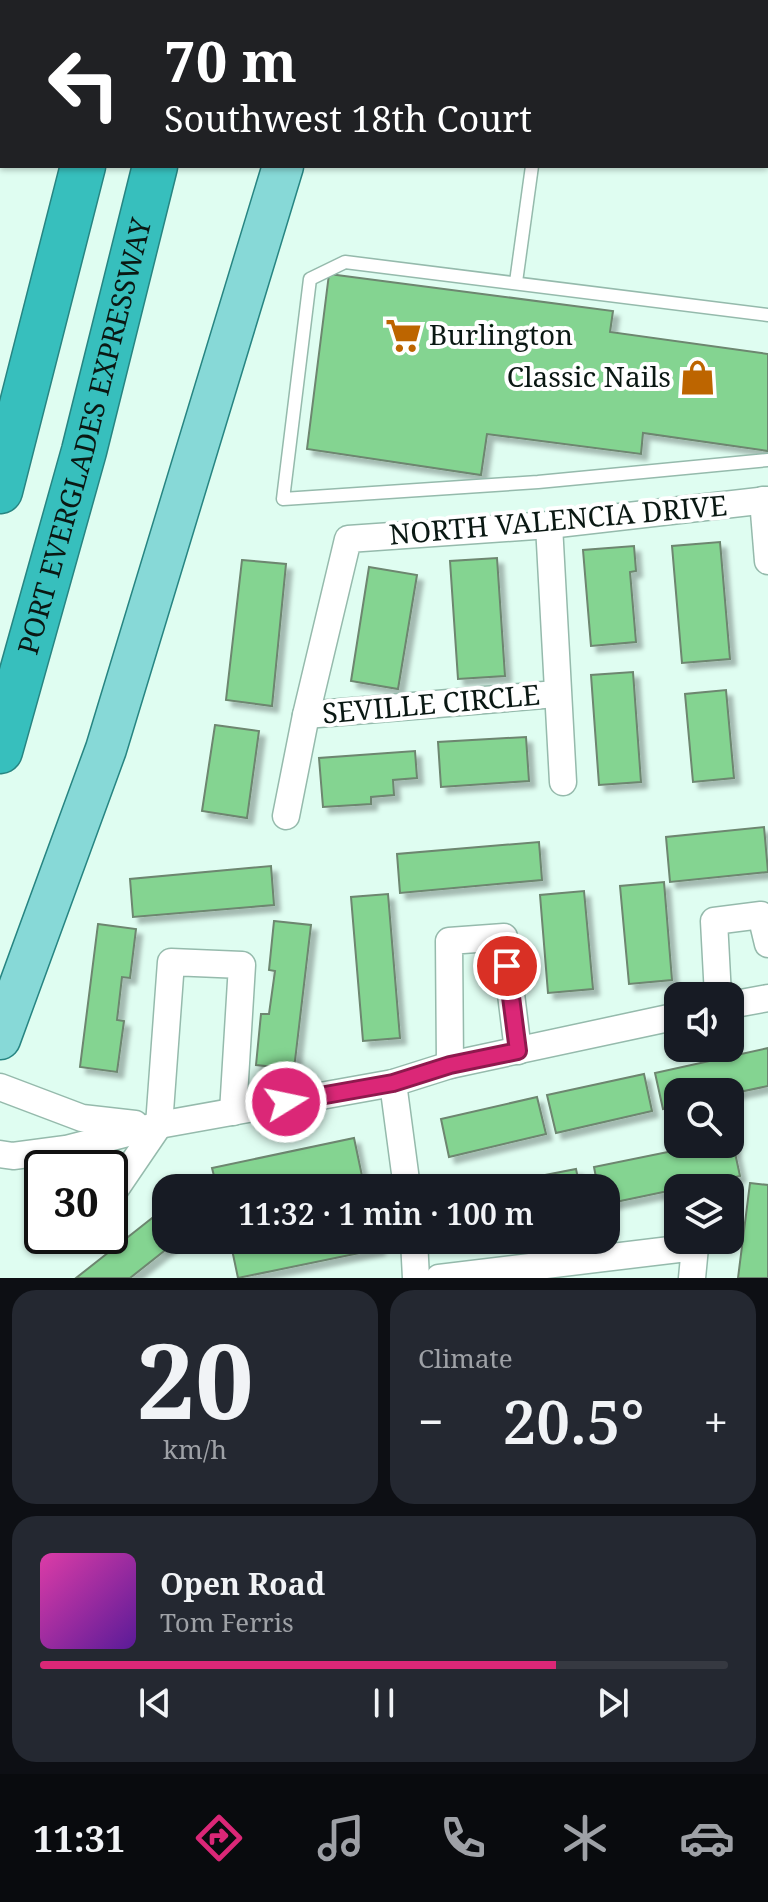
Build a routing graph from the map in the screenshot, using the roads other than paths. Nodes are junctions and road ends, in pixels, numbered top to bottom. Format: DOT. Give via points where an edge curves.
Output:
graph roads {
  1 [pos="82,168"];
  2 [pos="155,168"];
  3 [pos="282,168"];
  4 [pos="532,168"];
  5 [pos="516,282"];
  6 [pos="768,315"];
  7 [pos="768,460"];
  8 [pos="0,491"];
  9 [pos="766,500"];
  10 [pos="549,525"];
  11 [pos="348,539"];
  12 [pos="768,561"];
  13 [pos="556,694"];
  14 [pos="306,715"];
  15 [pos="0,751"];
  16 [pos="563,782"];
  17 [pos="286,816"];
  18 [pos="768,944"];
  19 [pos="717,982"];
  20 [pos="768,998"];
  21 [pos="744,1002"];
  22 [pos="664,1019"];
  23 [pos="0,1039"];
  24 [pos="518,1051"];
  25 [pos="450,1065"];
  26 [pos="393,1083"];
  27 [pos="0,1087"];
  28 [pos="233,1112"];
  29 [pos="159,1125"];
  30 [pos="0,1154"];
  31 [pos="128,1171"];
  32 [pos="405,1174"];
  33 [pos="415,1254"];
  34 [pos="416,1278"];
  35 [pos="439,1278"];
  36 [pos="692,1278"];
  1 -- 8 [label="highway"];
  2 -- 15 [label="highway, PORT EVERGLADES EXPRESSWAY" via="84,451"];
  3 -- 23 [label="main road" via="106,749"];
  4 -- 5 [label="lane"];
  5 -- 6 [label="lane"];
  5 -- 7 [label="lane" via="345,262 310,279 283,499"];
  9 -- 10 [label="street, NORTH VALENCIA DRIVE"];
  9 -- 12 [label="street"];
  10 -- 11 [label="street, NORTH VALENCIA DRIVE"];
  10 -- 13 [label="street, SEVILLE CIRCLE"];
  11 -- 14 [label="street, SEVILLE CIRCLE"];
  13 -- 14 [label="street, SEVILLE CIRCLE"];
  13 -- 16 [label="street, SEVILLE CIRCLE"];
  14 -- 17 [label="street, SEVILLE CIRCLE"];
  18 -- 19 [label="street" via="761,915 714,921"];
  20 -- 21 [label="street"];
  22 -- 24 [label="street"];
  24 -- 25 [label="street"];
  24 -- 25 [label="street" via="504,937 449,941"];
  25 -- 26 [label="street"];
  26 -- 28 [label="street"];
  26 -- 32 [label="street"];
  27 -- 29 [label="street" via="82,1118"];
  28 -- 29 [label="street"];
  28 -- 29 [label="street" via="242,965 171,962"];
  29 -- 30 [label="street" via="66,1149"];
  29 -- 31 [label="street"];
  33 -- 34 [label="street"];
  35 -- 36 [label="street" via="695,1247"];
}
